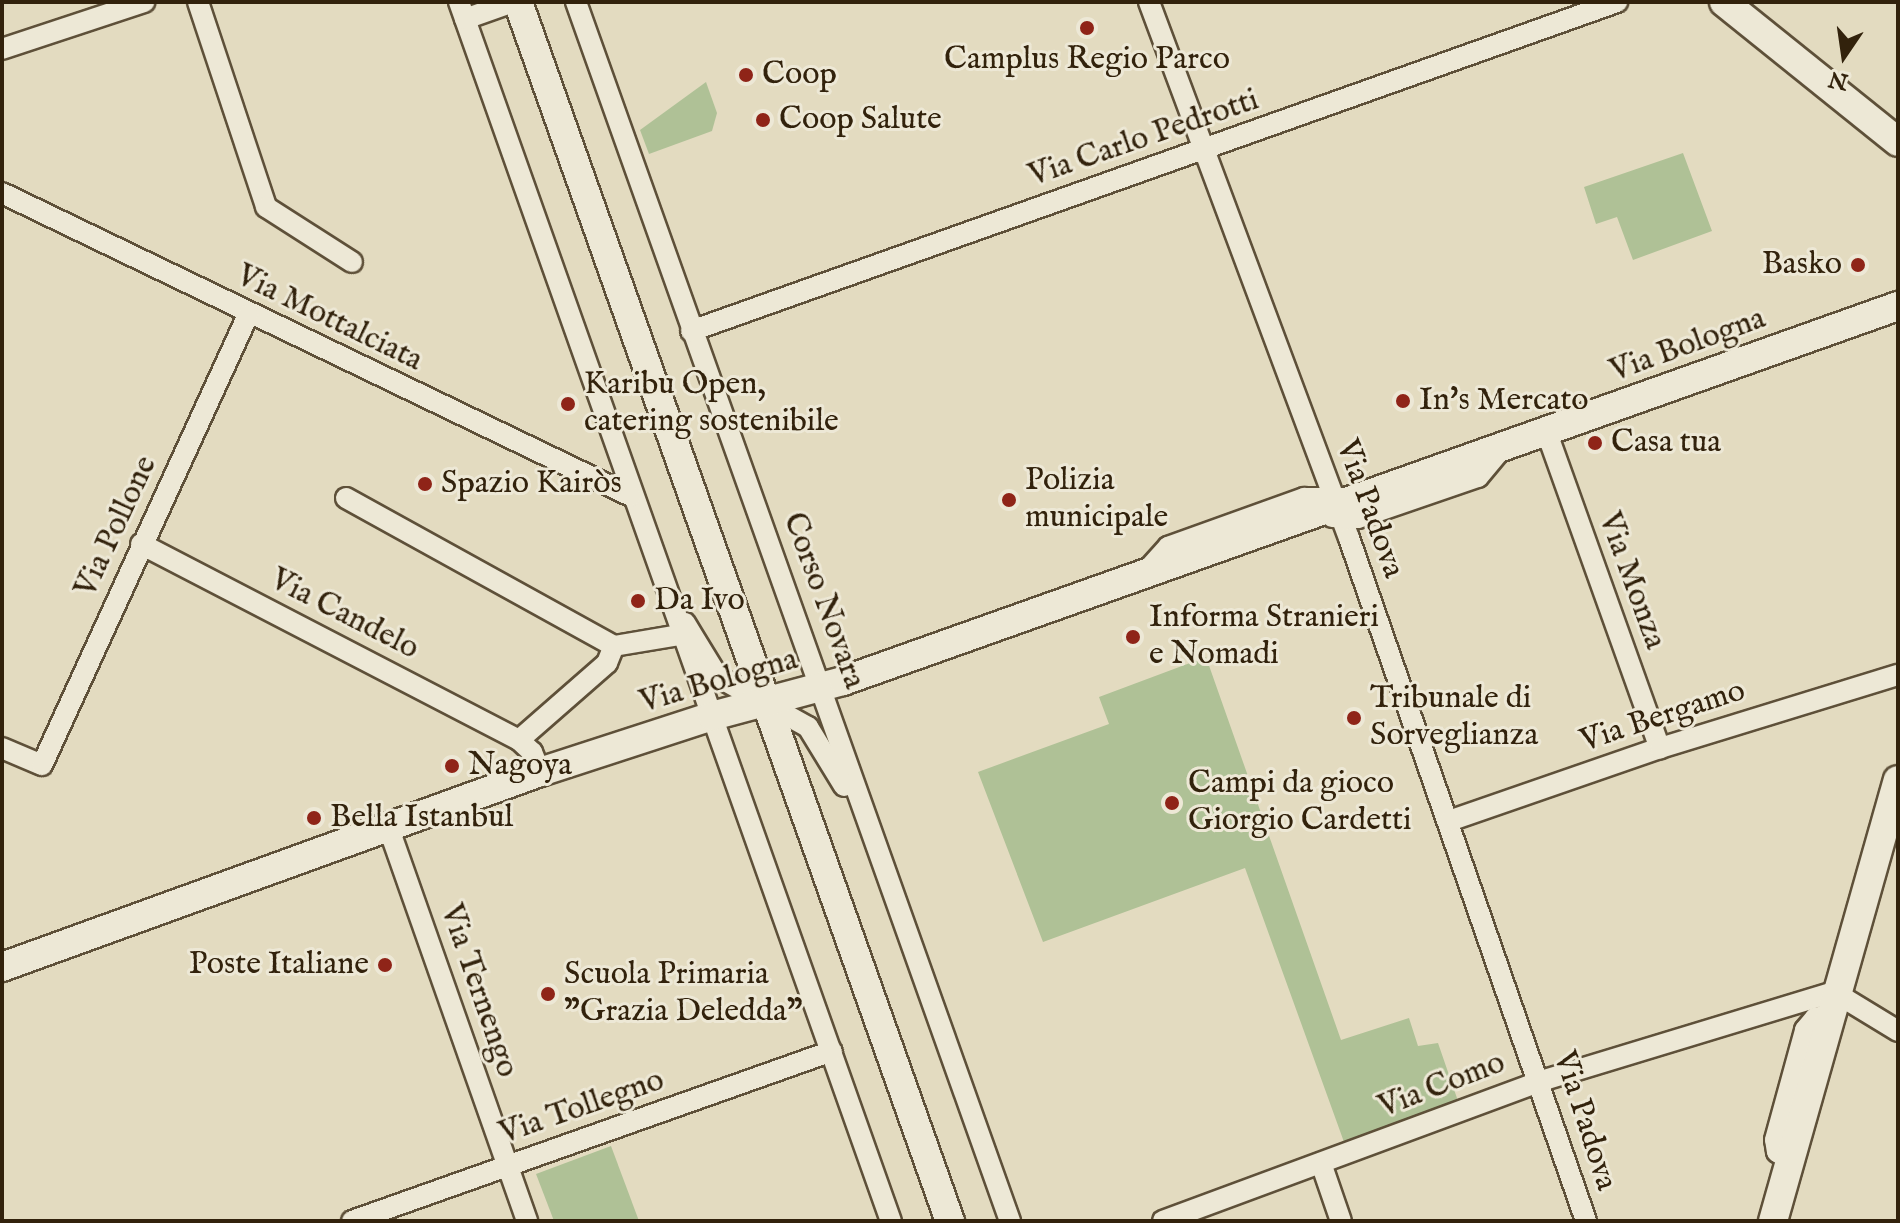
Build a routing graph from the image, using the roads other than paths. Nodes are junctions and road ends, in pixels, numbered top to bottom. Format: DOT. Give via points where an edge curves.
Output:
graph roads {
  1 [pos="144,2"];
  2 [pos="198,2"];
  3 [pos="516,2"];
  4 [pos="576,2"];
  5 [pos="1149,2"];
  6 [pos="1617,2"];
  7 [pos="1724,2"];
  8 [pos="462,10"];
  9 [pos="2,49"];
  10 [pos="1898,142"];
  11 [pos="1203,150"];
  12 [pos="2,193"];
  13 [pos="352,262"];
  14 [pos="1898,306"];
  15 [pos="248,315"];
  16 [pos="691,331"];
  17 [pos="1547,433"];
  18 [pos="631,496"];
  19 [pos="346,498"];
  20 [pos="1340,513"];
  21 [pos="141,544"];
  22 [pos="662,585"];
  23 [pos="680,635"];
  24 [pos="614,646"];
  25 [pos="1898,675"];
  26 [pos="818,690"];
  27 [pos="764,704"];
  28 [pos="712,716"];
  29 [pos="519,740"];
  30 [pos="2,748"];
  31 [pos="1660,748"];
  32 [pos="540,772"];
  33 [pos="1898,780"];
  34 [pos="864,816"];
  35 [pos="1449,821"];
  36 [pos="388,826"];
  37 [pos="1889,843"];
  38 [pos="2,967"];
  39 [pos="1836,1004"];
  40 [pos="1898,1031"];
  41 [pos="832,1051"];
  42 [pos="1541,1081"];
  43 [pos="1321,1163"];
  44 [pos="507,1166"];
  45 [pos="352,1221"];
  46 [pos="527,1221"];
  47 [pos="891,1221"];
  48 [pos="950,1221"];
  49 [pos="1010,1221"];
  50 [pos="1163,1221"];
  51 [pos="1341,1221"];
  52 [pos="1586,1221"];
  53 [pos="1773,1221"];
  1 -- 9 [label="street"];
  2 -- 13 [label="street" via="266,207"];
  3 -- 8 [label="street"];
  3 -- 27 [label="main road"];
  4 -- 16 [label="street, Corso Novara"];
  5 -- 11 [label="street, Via Padova"];
  6 -- 11 [label="street, Via Carlo Pedrotti"];
  7 -- 10 [label="main road"];
  8 -- 18 [label="street"];
  11 -- 16 [label="street, Via Carlo Pedrotti"];
  11 -- 20 [label="street, Via Padova"];
  12 -- 15 [label="street, Via Mottalciata"];
  14 -- 17 [label="main road, Via Bologna"];
  15 -- 18 [label="street, Via Mottalciata"];
  15 -- 21 [label="street, Via Pollone"];
  16 -- 26 [label="street, Corso Novara"];
  17 -- 20 [label="main road, Via Bologna"];
  17 -- 31 [label="street, Via Monza"];
  18 -- 22 [label="street"];
  19 -- 24 [label="street"];
  20 -- 26 [label="main road, Via Bologna"];
  20 -- 35 [label="street, Via Padova"];
  21 -- 29 [label="street, Via Candelo"];
  21 -- 30 [label="street, Via Pollone" via="42,765"];
  22 -- 23 [label="street"];
  22 -- 27 [label="street" via="718,677"];
  23 -- 24 [label="street, Via Bologna"];
  23 -- 28 [label="street"];
  24 -- 29 [label="street, Via Bologna" via="607,663"];
  25 -- 31 [label="street, Via Bergamo"];
  26 -- 27 [label="main road, Via Bologna"];
  26 -- 34 [label="street, Corso Novara"];
  27 -- 28 [label="main road, Via Bologna"];
  27 -- 34 [label="street" via="808,727"];
  27 -- 48 [label="main road"];
  28 -- 32 [label="main road, Via Bologna"];
  28 -- 41 [label="street"];
  29 -- 32 [label="street" via="532,752"];
  31 -- 35 [label="street, Via Bergamo"];
  32 -- 36 [label="main road, Via Bologna"];
  33 -- 37 [label="main road"];
  34 -- 49 [label="street, Corso Novara"];
  35 -- 42 [label="street, Via Padova"];
  36 -- 38 [label="main road, Via Bologna"];
  36 -- 44 [label="street, Via Ternengo"];
  37 -- 39 [label="main road"];
  39 -- 40 [label="street"];
  39 -- 42 [label="street, Via Como"];
  39 -- 53 [label="main road"];
  41 -- 44 [label="street, Via Tollegno"];
  41 -- 47 [label="street"];
  42 -- 43 [label="street, Via Como"];
  42 -- 52 [label="street, Via Padova"];
  43 -- 50 [label="street, Via Como"];
  43 -- 51 [label="street"];
  44 -- 45 [label="street, Via Tollegno"];
  44 -- 46 [label="street, Via Ternengo"];
}
